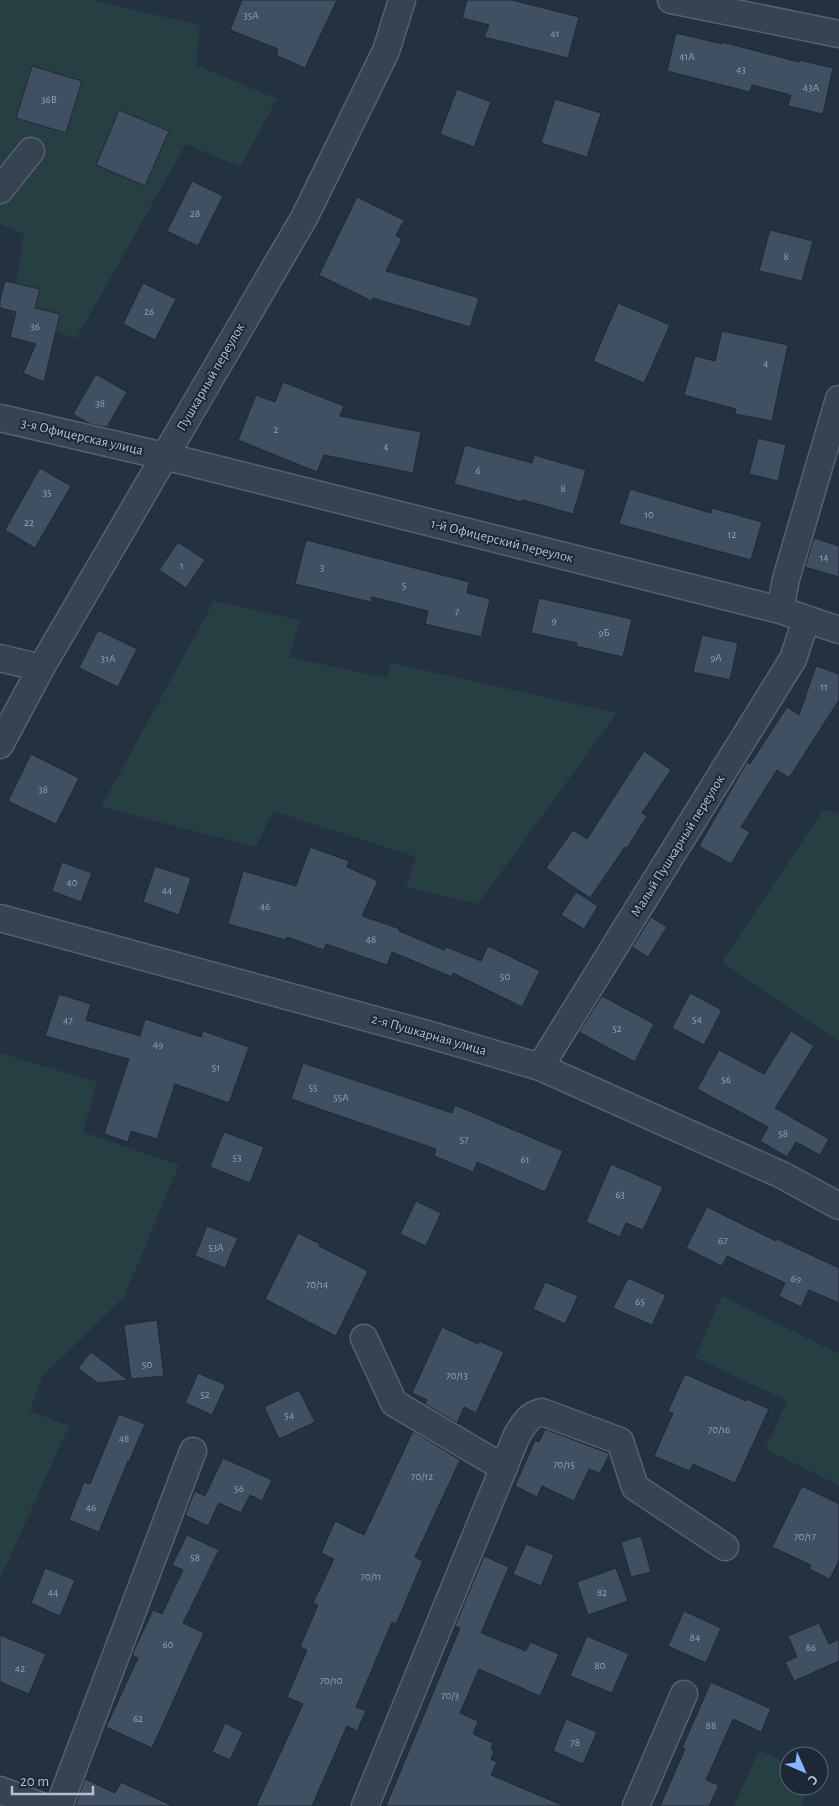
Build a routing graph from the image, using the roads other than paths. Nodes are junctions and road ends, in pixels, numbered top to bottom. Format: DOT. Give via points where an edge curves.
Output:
graph roads {
  1 [pos="402,0"];
  2 [pos="671,0"];
  3 [pos="839,34"];
  4 [pos="31,151"];
  5 [pos="0,190"];
  6 [pos="839,399"];
  7 [pos="0,418"];
  8 [pos="164,456"];
  9 [pos="780,610"];
  10 [pos="806,620"];
  11 [pos="839,630"];
  12 [pos="0,658"];
  13 [pos="41,668"];
  14 [pos="0,745"];
  15 [pos="0,918"];
  16 [pos="540,1068"];
  17 [pos="839,1206"];
  18 [pos="364,1338"];
  19 [pos="193,1451"];
  20 [pos="504,1468"];
  21 [pos="725,1547"];
  22 [pos="684,1694"];
  23 [pos="0,1790"];
  24 [pos="41,1806"];
  25 [pos="59,1806"];
  26 [pos="365,1806"];
  27 [pos="636,1806"];
  1 -- 8 [label="street, Пушкарный переулок" via="386,51 327,173"];
  2 -- 3 [label="street"];
  4 -- 5 [label="street"];
  6 -- 9 [label="street" via="786,579"];
  7 -- 8 [label="street, 3-я Офицерская улица"];
  8 -- 9 [label="street, 1-й Офицерский переулок"];
  8 -- 13 [label="street, Пушкарный переулок"];
  9 -- 10 [label="street, 1-й Офицерский переулок"];
  10 -- 11 [label="street, 1-й Офицерский переулок"];
  10 -- 16 [label="street, Малый Пушкарный переулок" via="793,659"];
  12 -- 13 [label="street"];
  13 -- 14 [label="street, Пушкарный переулок"];
  15 -- 16 [label="street, 2-я Пушкарная улица" via="427,1034"];
  16 -- 17 [label="street, 2-я Пушкарная улица" via="782,1175"];
  18 -- 20 [label="street" via="394,1403"];
  19 -- 25 [label="street"];
  20 -- 21 [label="street" via="517,1435 528,1419 542,1412 620,1442 635,1487"];
  20 -- 26 [label="street"];
  22 -- 27 [label="street"];
  23 -- 24 [label="street"];
}
